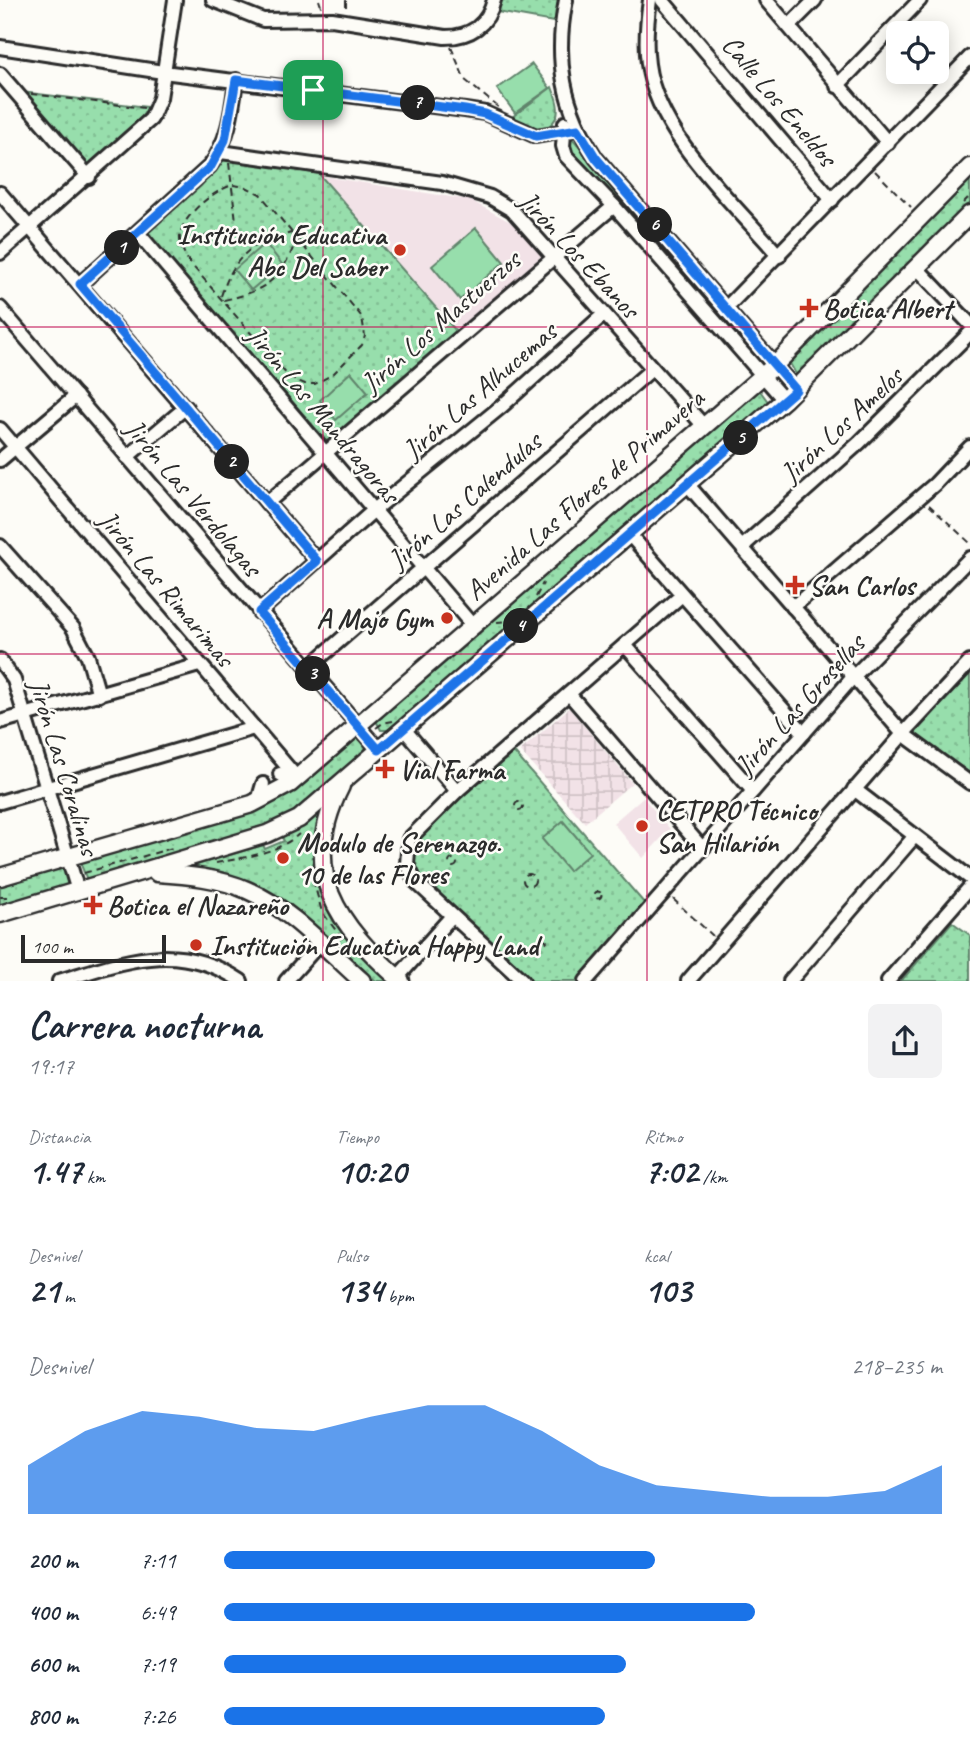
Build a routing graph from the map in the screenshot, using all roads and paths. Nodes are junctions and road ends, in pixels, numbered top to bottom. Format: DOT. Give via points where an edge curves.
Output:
graph roads {
  1 [pos="175,0"];
  2 [pos="213,0"];
  3 [pos="494,0"];
  4 [pos="566,0"];
  5 [pos="650,0"];
  6 [pos="662,0"];
  7 [pos="766,0"];
  8 [pos="815,0"];
  9 [pos="920,0"];
  10 [pos="789,26"];
  11 [pos="450,46"];
  12 [pos="0,47"];
  13 [pos="970,57"];
  14 [pos="163,72"];
  15 [pos="0,74"];
  16 [pos="236,80"];
  17 [pos="837,86"];
  18 [pos="23,93"];
  19 [pos="147,108"];
  20 [pos="570,109"];
  21 [pos="502,112"];
  22 [pos="578,129"];
  23 [pos="562,131"];
  24 [pos="888,143"];
  25 [pos="225,157"];
  26 [pos="867,164"];
  27 [pos="970,167"];
  28 [pos="89,177"];
  29 [pos="233,185"];
  30 [pos="0,192"];
  31 [pos="832,200"];
  32 [pos="614,206"];
  33 [pos="970,214"];
  34 [pos="921,217"];
  35 [pos="236,221"];
  36 [pos="30,227"];
  37 [pos="303,228"];
  38 [pos="214,232"];
  39 [pos="139,234"];
  40 [pos="295,235"];
  41 [pos="181,249"];
  42 [pos="0,253"];
  43 [pos="553,256"];
  44 [pos="779,256"];
  45 [pos="917,268"];
  46 [pos="80,284"];
  47 [pos="222,299"];
  48 [pos="0,308"];
  49 [pos="726,308"];
  50 [pos="604,314"];
  51 [pos="970,324"];
  52 [pos="970,333"];
  53 [pos="775,365"];
  54 [pos="652,369"];
  55 [pos="761,376"];
  56 [pos="790,395"];
  57 [pos="76,396"];
  58 [pos="186,407"];
  59 [pos="703,425"];
  60 [pos="0,429"];
  61 [pos="15,447"];
  62 [pos="970,447"];
  63 [pos="325,453"];
  64 [pos="127,457"];
  65 [pos="0,460"];
  66 [pos="688,485"];
  67 [pos="920,497"];
  68 [pos="267,503"];
  69 [pos="373,511"];
  70 [pos="630,535"];
  71 [pos="970,543"];
  72 [pos="0,546"];
  73 [pos="742,547"];
  74 [pos="970,558"];
  75 [pos="317,561"];
  76 [pos="422,568"];
  77 [pos="682,595"];
  78 [pos="793,607"];
  79 [pos="259,612"];
  80 [pos="472,625"];
  81 [pos="625,645"];
  82 [pos="0,660"];
  83 [pos="970,662"];
  84 [pos="199,665"];
  85 [pos="308,668"];
  86 [pos="854,676"];
  87 [pos="569,694"];
  88 [pos="99,695"];
  89 [pos="25,715"];
  90 [pos="0,722"];
  91 [pos="357,725"];
  92 [pos="254,729"];
  93 [pos="403,729"];
  94 [pos="804,733"];
  95 [pos="903,734"];
  96 [pos="379,750"];
  97 [pos="288,776"];
  98 [pos="344,781"];
  99 [pos="263,783"];
  100 [pos="970,783"];
  101 [pos="47,788"];
  102 [pos="854,789"];
  103 [pos="457,791"];
  104 [pos="753,791"];
  105 [pos="258,801"];
  106 [pos="0,802"];
  107 [pos="914,837"];
  108 [pos="176,847"];
  109 [pos="702,848"];
  110 [pos="67,857"];
  111 [pos="148,872"];
  112 [pos="83,873"];
  113 [pos="0,877"];
  114 [pos="970,878"];
  115 [pos="970,887"];
  116 [pos="78,891"];
  117 [pos="665,891"];
  118 [pos="6,895"];
  119 [pos="0,897"];
  120 [pos="0,914"];
  121 [pos="451,917"];
  122 [pos="320,943"];
  123 [pos="721,943"];
  124 [pos="75,979"];
  125 [pos="399,979"];
  126 [pos="59,981"];
  127 [pos="241,981"];
  128 [pos="286,981"];
  129 [pos="362,981"];
  130 [pos="523,981"];
  131 [pos="586,981"];
  132 [pos="688,981"];
  133 [pos="790,981"];
  134 [pos="888,981"];
  1 -- 14 [label="street"];
  2 -- 3 [label="street" via="263,20 332,19 457,37 487,19"];
  4 -- 20 [label="street" via="559,63"];
  5 -- 44 [label="street" via="648,65 658,101 684,145"];
  6 -- 31 [label="street, Calle Los Eneldos"];
  7 -- 10 [label="street"];
  8 -- 10 [label="street"];
  9 -- 17 [label="street"];
  10 -- 17 [label="street"];
  11 -- 21 [label="path" via="465,80"];
  12 -- 14 [label="street"];
  13 -- 24 [label="street"];
  14 -- 16 [label="street"];
  14 -- 28 [label="street" via="160,98 151,119"];
  15 -- 28 [label="street"];
  16 -- 23 [label="street" via="465,110 536,136"];
  16 -- 25 [label="street"];
  17 -- 24 [label="street"];
  18 -- 19 [label="path"];
  20 -- 22 [label="street"];
  20 -- 23 [label="street"];
  22 -- 23 [label="street"];
  22 -- 49 [label="street" via="596,158"];
  23 -- 32 [label="street" via="566,156"];
  24 -- 26 [label="street"];
  25 -- 29 [label="path"];
  25 -- 39 [label="street"];
  25 -- 43 [label="street, Jirón Los Ebanos" via="470,189 512,210"];
  26 -- 31 [label="street"];
  26 -- 34 [label="path"];
  27 -- 34 [label="main road, Avenida Las Flores de Primavera"];
  28 -- 36 [label="street"];
  29 -- 35 [label="path"];
  29 -- 40 [label="path" via="260,194"];
  29 -- 41 [label="path" via="220,190 186,221"];
  30 -- 36 [label="street"];
  31 -- 44 [label="street"];
  32 -- 43 [label="street, Jirón Los Mastuerzos"];
  32 -- 55 [label="street"];
  33 -- 45 [label="main road, Avenida Las Flores de Primavera"];
  34 -- 53 [label="main road, Avenida Las Flores de Primavera"];
  36 -- 42 [label="street"];
  36 -- 46 [label="street"];
  37 -- 40 [label="path"];
  38 -- 41 [label="path"];
  39 -- 46 [label="street"];
  39 -- 63 [label="street, Jirón Las Mandragoras"];
  40 -- 47 [label="path" via="287,266 254,293"];
  40 -- 47 [label="path" via="264,239 239,260 230,268"];
  40 -- 47 [label="path" via="362,317 362,345 333,374 315,384 289,377"];
  41 -- 47 [label="path"];
  43 -- 50 [label="street, Jirón Los Ebanos"];
  43 -- 63 [label="street, Jirón Los Mastuerzos"];
  44 -- 49 [label="street"];
  45 -- 51 [label="street"];
  45 -- 56 [label="main road, Avenida Las Flores de Primavera"];
  46 -- 58 [label="street"];
  48 -- 57 [label="street, Jirón Las Verdolagas"];
  49 -- 53 [label="street"];
  50 -- 54 [label="street, Jirón Los Ebanos"];
  50 -- 69 [label="street, Jirón Las Alhucemas" via="502,406"];
  52 -- 73 [label="street, Jirón Los Amelos" via="859,443"];
  53 -- 55 [label="main road, Avenida Las Flores de Primavera"];
  53 -- 56 [label="street"];
  54 -- 59 [label="street, Jirón Los Ebanos"];
  54 -- 76 [label="street, Jirón Las Calendulas"];
  55 -- 56 [label="street"];
  55 -- 59 [label="main road, Avenida Las Flores de Primavera"];
  56 -- 66 [label="main road, Avenida Las Flores de Primavera"];
  57 -- 61 [label="street"];
  57 -- 64 [label="street, Jirón Las Verdolagas"];
  58 -- 64 [label="street"];
  58 -- 68 [label="street"];
  59 -- 80 [label="main road, Avenida Las Flores de Primavera"];
  60 -- 61 [label="street, Jirón Las Rimarimas"];
  61 -- 65 [label="street"];
  61 -- 84 [label="street, Jirón Las Rimarimas"];
  62 -- 67 [label="street"];
  63 -- 68 [label="street, Jirón Los Mastuerzos"];
  63 -- 69 [label="street, Jirón Las Mandragoras"];
  64 -- 79 [label="street, Jirón Las Verdolagas"];
  66 -- 70 [label="main road, Avenida Las Flores de Primavera"];
  66 -- 73 [label="street"];
  67 -- 71 [label="path"];
  67 -- 78 [label="street"];
  68 -- 75 [label="street"];
  69 -- 75 [label="street, Jirón Las Alhucemas"];
  69 -- 76 [label="street, Jirón Las Mandragoras"];
  70 -- 77 [label="street"];
  70 -- 93 [label="main road, Avenida Las Flores de Primavera"];
  72 -- 88 [label="street" via="73,628"];
  73 -- 78 [label="street"];
  74 -- 86 [label="street, Jirón Las Grosellas"];
  75 -- 79 [label="street, Jirón Las Alhucemas"];
  76 -- 80 [label="street, Jirón Las Mandragoras"];
  76 -- 85 [label="street, Jirón Las Calendulas"];
  77 -- 81 [label="street"];
  77 -- 94 [label="street"];
  78 -- 86 [label="street"];
  79 -- 85 [label="street, Jirón Las Verdolagas"];
  80 -- 91 [label="main road, Avenida Las Flores de Primavera"];
  81 -- 87 [label="street"];
  81 -- 104 [label="street"];
  82 -- 89 [label="street, Jirón Las Coralinas" via="14,680"];
  83 -- 95 [label="street"];
  84 -- 88 [label="street"];
  84 -- 92 [label="street, Jirón Las Rimarimas"];
  85 -- 91 [label="street, Jirón Las Verdolagas"];
  86 -- 94 [label="street, Jirón Las Grosellas"];
  86 -- 95 [label="street"];
  87 -- 103 [label="street"];
  87 -- 109 [label="street"];
  88 -- 89 [label="street"];
  89 -- 90 [label="street"];
  89 -- 101 [label="street, Jirón Las Coralinas"];
  91 -- 96 [label="street, Jirón Las Verdolagas"];
  91 -- 97 [label="main road, Avenida Las Flores de Primavera"];
  92 -- 97 [label="street, Jirón Las Rimarimas"];
  92 -- 101 [label="street"];
  93 -- 96 [label="main road, Avenida Las Flores de Primavera"];
  93 -- 103 [label="street"];
  94 -- 104 [label="street, Jirón Las Grosellas"];
  95 -- 100 [label="street"];
  95 -- 102 [label="street"];
  96 -- 98 [label="main road, Avenida Las Flores de Primavera"];
  97 -- 105 [label="main road, Avenida Las Flores de Primavera"];
  98 -- 111 [label="main road, Avenida Las Flores de Primavera" via="286,828"];
  98 -- 125 [label="main road" via="329,815 324,847 333,917"];
  99 -- 105 [label="street"];
  101 -- 106 [label="street"];
  101 -- 110 [label="street, Jirón Las Coralinas"];
  102 -- 107 [label="street"];
  102 -- 123 [label="street"];
  103 -- 121 [label="street" via="414,831 406,855 415,881"];
  104 -- 109 [label="street, Jirón Las Grosellas"];
  105 -- 110 [label="main road, Avenida Las Flores de Primavera"];
  107 -- 114 [label="street"];
  107 -- 133 [label="street"];
  108 -- 112 [label="path"];
  109 -- 117 [label="street, Jirón Las Grosellas"];
  110 -- 113 [label="main road, Avenida Las Flores de Primavera"];
  110 -- 116 [label="street, Jirón Las Coralinas"];
  111 -- 116 [label="main road, Avenida Las Flores de Primavera"];
  111 -- 122 [label="main road" via="188,875 246,890 281,910"];
  115 -- 134 [label="street"];
  116 -- 120 [label="main road, Avenida Las Flores de Primavera"];
  117 -- 123 [label="path"];
  117 -- 131 [label="street, Jirón Las Grosellas"];
  118 -- 119 [label="path"];
  121 -- 125 [label="street"];
  121 -- 130 [label="street"];
  122 -- 128 [label="street"];
  122 -- 129 [label="main road"];
  123 -- 132 [label="street"];
  124 -- 126 [label="street"];
  124 -- 127 [label="street" via="142,957 166,955 207,962"];
}
